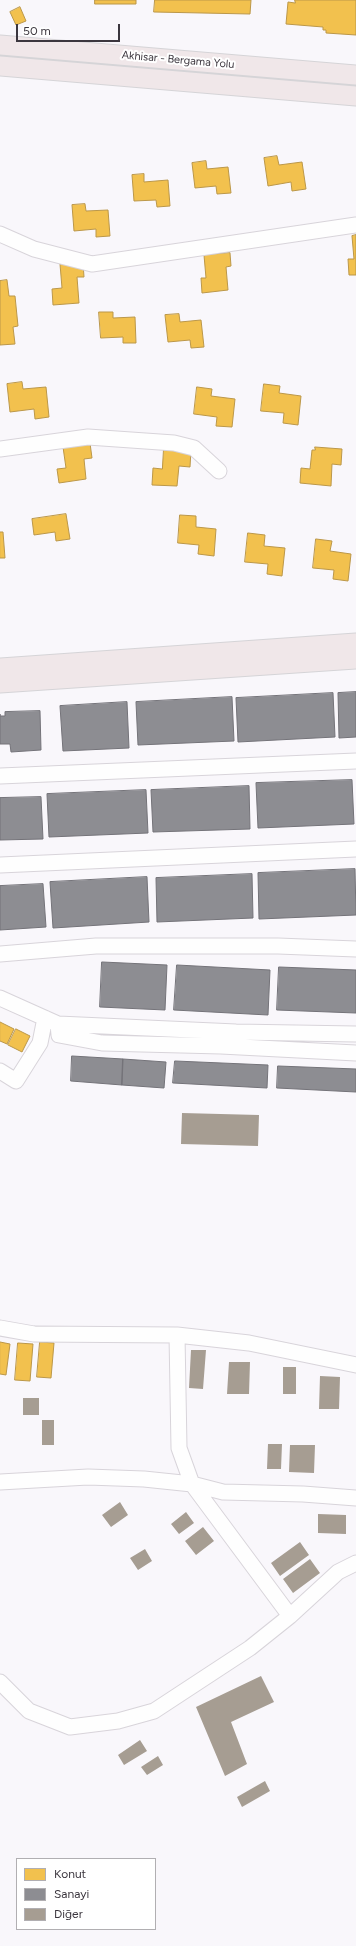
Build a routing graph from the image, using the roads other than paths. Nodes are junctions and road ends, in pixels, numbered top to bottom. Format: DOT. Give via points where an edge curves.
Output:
graph roads {
  1 [pos="0,45"];
  2 [pos="0,66"];
  3 [pos="356,75"];
  4 [pos="356,96"];
  5 [pos="356,225"];
  6 [pos="0,234"];
  7 [pos="0,449"];
  8 [pos="219,471"];
  9 [pos="356,643"];
  10 [pos="356,659"];
  11 [pos="0,668"];
  12 [pos="0,683"];
  13 [pos="356,762"];
  14 [pos="0,776"];
  15 [pos="356,849"];
  16 [pos="0,865"];
  17 [pos="356,949"];
  18 [pos="0,954"];
  19 [pos="0,998"];
  20 [pos="52,1021"];
  21 [pos="356,1034"];
  22 [pos="356,1053"];
  23 [pos="0,1070"];
  24 [pos="0,1328"];
  25 [pos="177,1334"];
  26 [pos="356,1365"];
  27 [pos="0,1482"];
  28 [pos="192,1484"];
  29 [pos="356,1498"];
  30 [pos="356,1563"];
  31 [pos="290,1616"];
  32 [pos="0,1682"];
  1 -- 3 [label="main road, Akhisar - Bergama Yolu"];
  2 -- 4 [label="main road, Akhisar - Bergama Yolu"];
  5 -- 6 [label="street" via="92,264 34,249"];
  7 -- 8 [label="street" via="88,437 174,443 194,448"];
  9 -- 11 [label="main road"];
  10 -- 12 [label="main road"];
  13 -- 14 [label="street"];
  15 -- 16 [label="street"];
  17 -- 18 [label="street" via="278,946 96,946"];
  19 -- 20 [label="street"];
  20 -- 21 [label="street" via="236,1032"];
  20 -- 22 [label="street" via="59,1036 102,1043"];
  20 -- 23 [label="street" via="16,1081"];
  24 -- 25 [label="street" via="34,1334"];
  25 -- 26 [label="street" via="249,1343"];
  25 -- 28 [label="street" via="179,1448"];
  27 -- 28 [label="street" via="88,1477"];
  28 -- 29 [label="street" via="223,1492"];
  28 -- 31 [label="street"];
  30 -- 31 [label="street" via="338,1572"];
  31 -- 32 [label="street" via="250,1648 154,1711 118,1721 70,1728 29,1711"];
}
